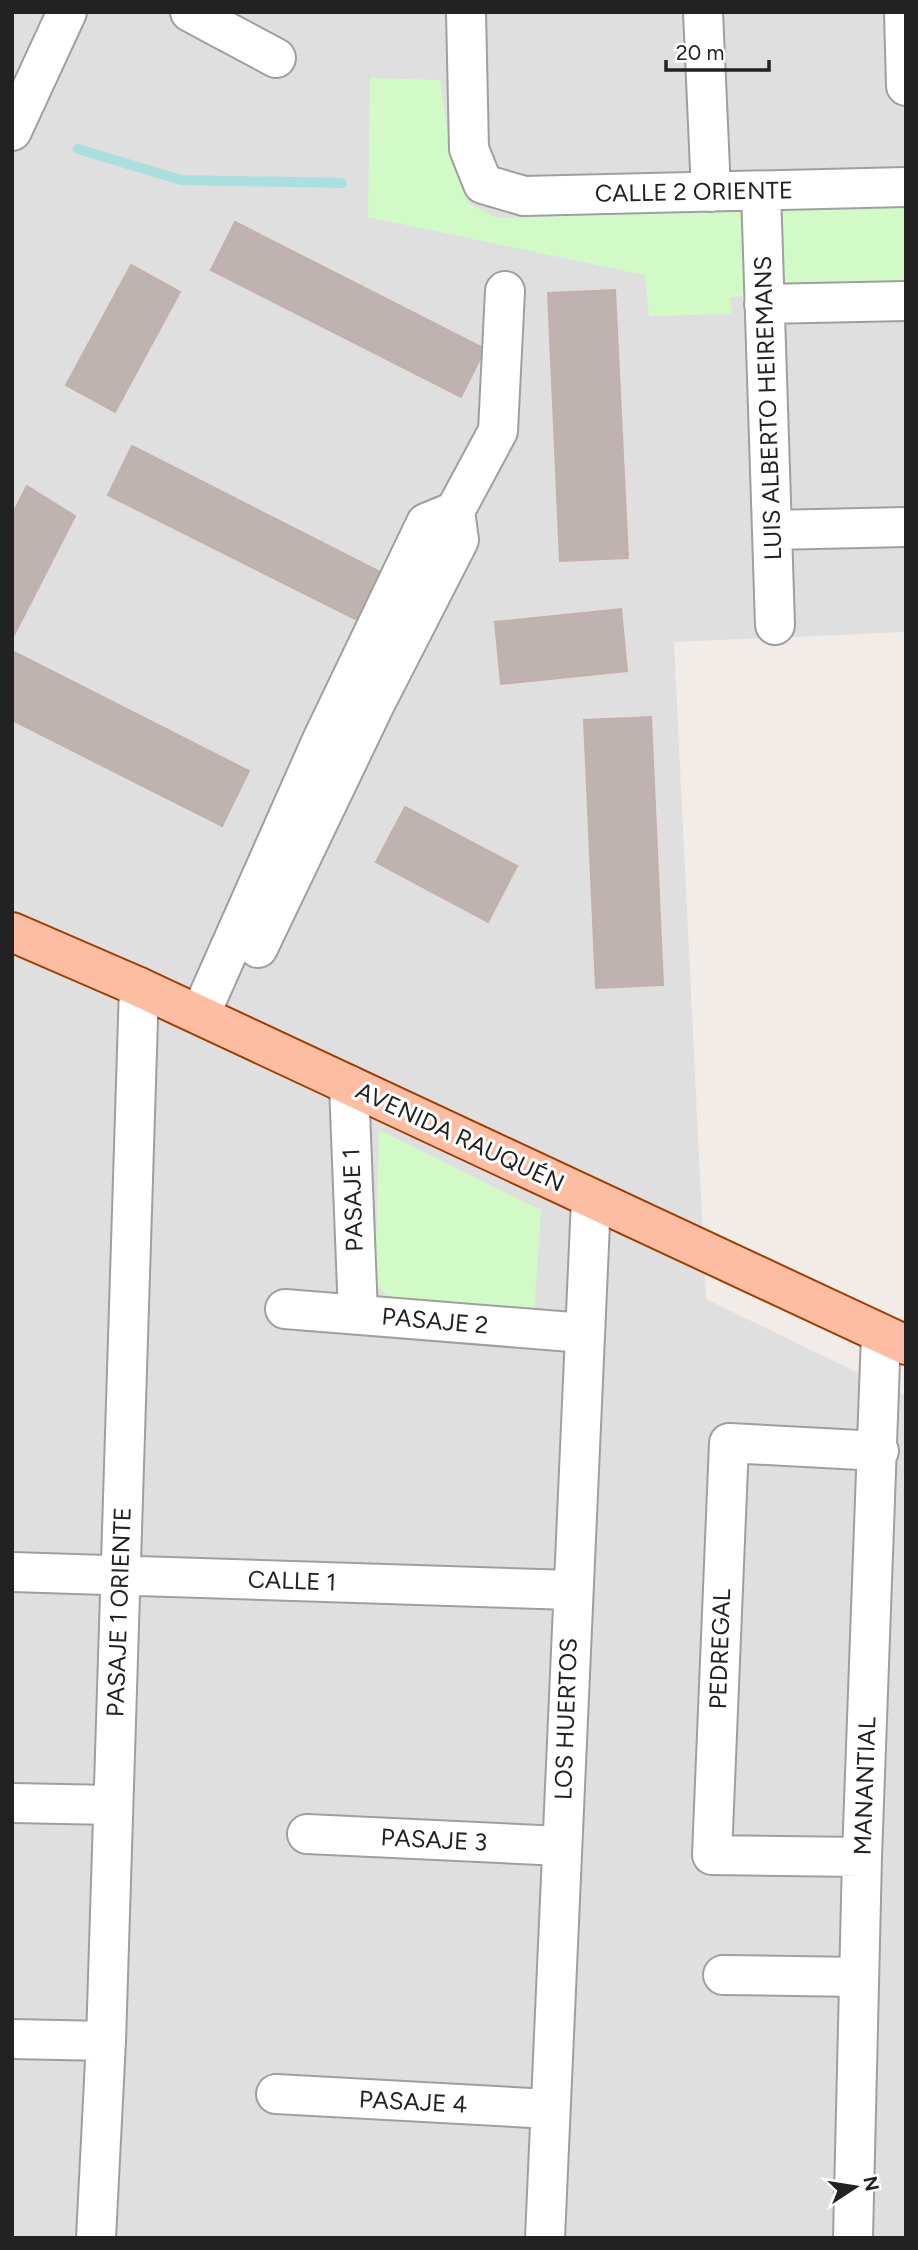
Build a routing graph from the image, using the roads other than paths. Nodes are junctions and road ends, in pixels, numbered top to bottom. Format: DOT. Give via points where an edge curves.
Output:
graph roads {
  1 [pos="67,12"];
  2 [pos="190,12"];
  3 [pos="466,12"];
  4 [pos="703,12"];
  5 [pos="904,12"];
  6 [pos="276,58"];
  7 [pos="906,86"];
  8 [pos="12,131"];
  9 [pos="906,187"];
  10 [pos="761,191"];
  11 [pos="711,192"];
  12 [pos="505,291"];
  13 [pos="906,301"];
  14 [pos="764,304"];
  15 [pos="906,527"];
  16 [pos="772,530"];
  17 [pos="775,625"];
  18 [pos="12,932"];
  19 [pos="139,987"];
  20 [pos="212,1021"];
  21 [pos="349,1085"];
  22 [pos="591,1200"];
  23 [pos="285,1309"];
  24 [pos="358,1314"];
  25 [pos="584,1333"];
  26 [pos="893,1340"];
  27 [pos="879,1451"];
  28 [pos="12,1572"];
  29 [pos="121,1576"];
  30 [pos="572,1590"];
  31 [pos="12,1803"];
  32 [pos="113,1805"];
  33 [pos="307,1834"];
  34 [pos="561,1846"];
  35 [pos="862,1857"];
  36 [pos="723,1975"];
  37 [pos="859,1977"];
  38 [pos="12,2039"];
  39 [pos="106,2041"];
  40 [pos="276,2094"];
  41 [pos="550,2109"];
  42 [pos="96,2238"];
  43 [pos="545,2238"];
  44 [pos="853,2238"];
  1 -- 8 [label="street"];
  2 -- 6 [label="street"];
  3 -- 11 [label="street, CALLE 2 ORIENTE" via="469,149 483,184 524,196"];
  4 -- 11 [label="street"];
  5 -- 7 [label="street"];
  9 -- 10 [label="street, CALLE 2 ORIENTE"];
  10 -- 11 [label="street, CALLE 2 ORIENTE"];
  10 -- 14 [label="street, LUIS ALBERTO HEIREMANS"];
  12 -- 20 [label="street" via="498,431 455,511 426,523 374,668"];
  13 -- 14 [label="street"];
  14 -- 16 [label="street, LUIS ALBERTO HEIREMANS"];
  15 -- 16 [label="street"];
  16 -- 17 [label="street, LUIS ALBERTO HEIREMANS"];
  18 -- 19 [label="main road, AVENIDA RAUQUÉN"];
  19 -- 20 [label="main road, AVENIDA RAUQUÉN"];
  19 -- 29 [label="street, PASAJE 1 ORIENTE"];
  20 -- 21 [label="main road, AVENIDA RAUQUÉN"];
  21 -- 22 [label="main road, AVENIDA RAUQUÉN"];
  21 -- 24 [label="street, PASAJE 1"];
  22 -- 25 [label="street, LOS HUERTOS"];
  22 -- 26 [label="main road, AVENIDA RAUQUÉN"];
  23 -- 24 [label="street, PASAJE 2"];
  24 -- 25 [label="street, PASAJE 2"];
  25 -- 30 [label="street, LOS HUERTOS"];
  26 -- 27 [label="street, MANANTIAL"];
  27 -- 35 [label="street, MANANTIAL"];
  27 -- 35 [label="street, PEDREGAL" via="729,1443 728,1457 712,1855"];
  28 -- 29 [label="street, CALLE 1"];
  29 -- 30 [label="street, CALLE 1"];
  29 -- 32 [label="street, PASAJE 1 ORIENTE"];
  30 -- 34 [label="street, LOS HUERTOS"];
  31 -- 32 [label="street"];
  32 -- 39 [label="street, PASAJE 1 ORIENTE"];
  33 -- 34 [label="street, PASAJE 3"];
  34 -- 41 [label="street, LOS HUERTOS"];
  35 -- 37 [label="street, MANANTIAL"];
  36 -- 37 [label="street"];
  37 -- 44 [label="street, MANANTIAL"];
  38 -- 39 [label="street"];
  39 -- 42 [label="street, PASAJE 1 ORIENTE"];
  40 -- 41 [label="street, PASAJE 4"];
  41 -- 43 [label="street, LOS HUERTOS"];
}
